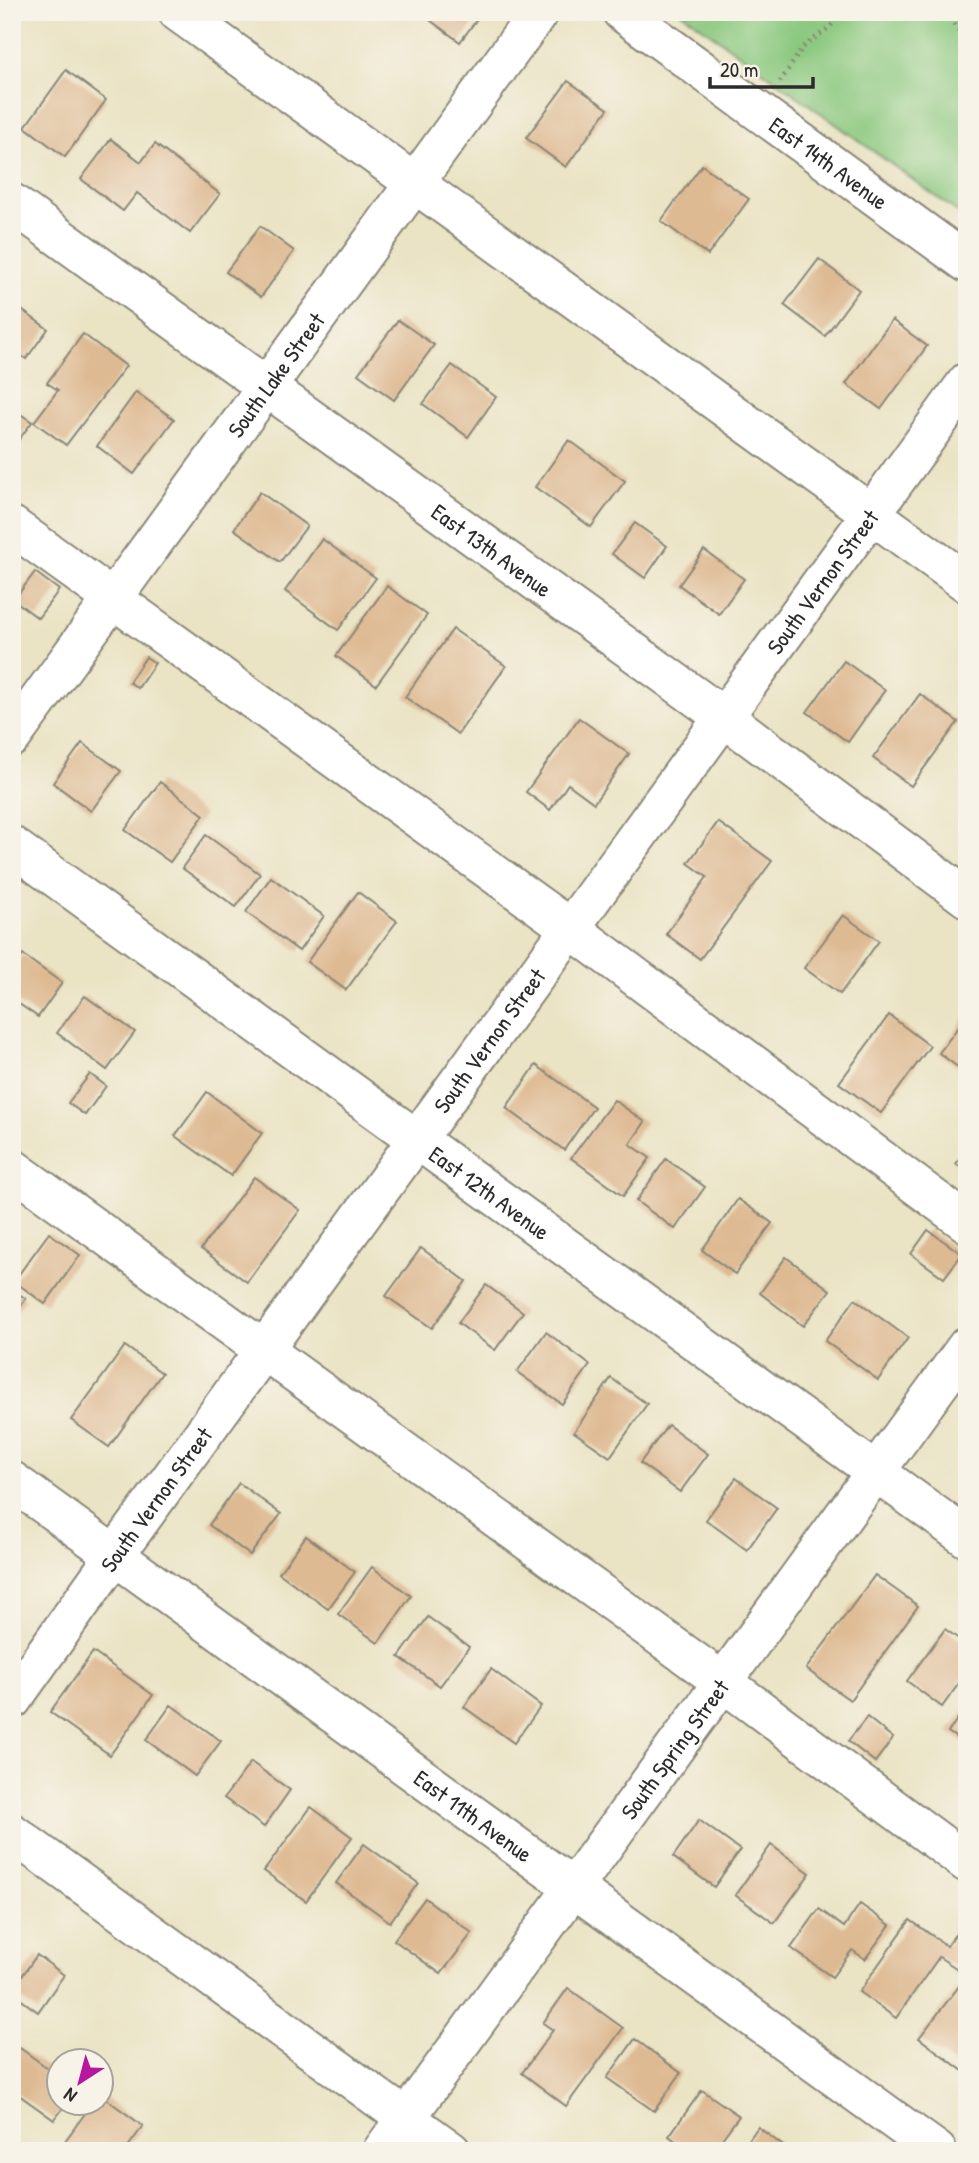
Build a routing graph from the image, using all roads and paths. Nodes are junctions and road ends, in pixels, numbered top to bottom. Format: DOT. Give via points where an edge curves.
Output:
graph roads {
  1 [pos="178,12"];
  2 [pos="539,12"];
  3 [pos="622,12"];
  4 [pos="843,12"];
  5 [pos="946,12"];
  6 [pos="967,44"];
  7 [pos="776,89"];
  8 [pos="414,183"];
  9 [pos="12,204"];
  10 [pos="967,262"];
  11 [pos="967,382"];
  12 [pos="267,388"];
  13 [pos="872,515"];
  14 [pos="12,526"];
  15 [pos="967,583"];
  16 [pos="114,599"];
  17 [pos="724,718"];
  18 [pos="12,737"];
  19 [pos="12,846"];
  20 [pos="967,898"];
  21 [pos="571,929"];
  22 [pos="417,1140"];
  23 [pos="12,1168"];
  24 [pos="967,1223"];
  25 [pos="967,1346"];
  26 [pos="265,1349"];
  27 [pos="875,1472"];
  28 [pos="12,1482"];
  29 [pos="967,1538"];
  30 [pos="115,1555"];
  31 [pos="723,1682"];
  32 [pos="12,1700"];
  33 [pos="12,1833"];
  34 [pos="967,1863"];
  35 [pos="573,1888"];
  36 [pos="406,2119"];
  37 [pos="382,2151"];
  38 [pos="451,2151"];
  39 [pos="937,2151"];
  1 -- 8 [label="street"];
  2 -- 8 [label="street, South Lake Street"];
  3 -- 10 [label="street, East 14th Avenue"];
  4 -- 7 [label="path" via="803,47"];
  5 -- 6 [label="path"];
  8 -- 12 [label="street, South Lake Street"];
  8 -- 13 [label="street"];
  9 -- 12 [label="street, East 13th Avenue"];
  11 -- 13 [label="street, South Vernon Street"];
  12 -- 16 [label="street, South Lake Street"];
  12 -- 17 [label="street, East 13th Avenue"];
  13 -- 15 [label="street"];
  13 -- 17 [label="street, South Vernon Street"];
  14 -- 16 [label="street"];
  16 -- 18 [label="street, South Lake Street"];
  16 -- 21 [label="street"];
  17 -- 20 [label="street, East 13th Avenue"];
  17 -- 21 [label="street, South Vernon Street"];
  19 -- 22 [label="street, East 12th Avenue"];
  21 -- 22 [label="street, South Vernon Street"];
  21 -- 24 [label="street"];
  22 -- 26 [label="street, South Vernon Street"];
  22 -- 27 [label="street, East 12th Avenue"];
  23 -- 26 [label="street"];
  25 -- 27 [label="street, South Spring Street"];
  26 -- 30 [label="street, South Vernon Street"];
  26 -- 31 [label="street"];
  27 -- 29 [label="street, East 12th Avenue"];
  27 -- 31 [label="street, South Spring Street"];
  28 -- 30 [label="street, East 11th Avenue"];
  30 -- 32 [label="street, South Vernon Street"];
  30 -- 35 [label="street, East 11th Avenue"];
  31 -- 34 [label="street"];
  31 -- 35 [label="street, South Spring Street"];
  33 -- 36 [label="street"];
  35 -- 36 [label="street, South Spring Street"];
  35 -- 39 [label="street, East 11th Avenue"];
  36 -- 37 [label="street, South Spring Street"];
  36 -- 38 [label="street"];
}
